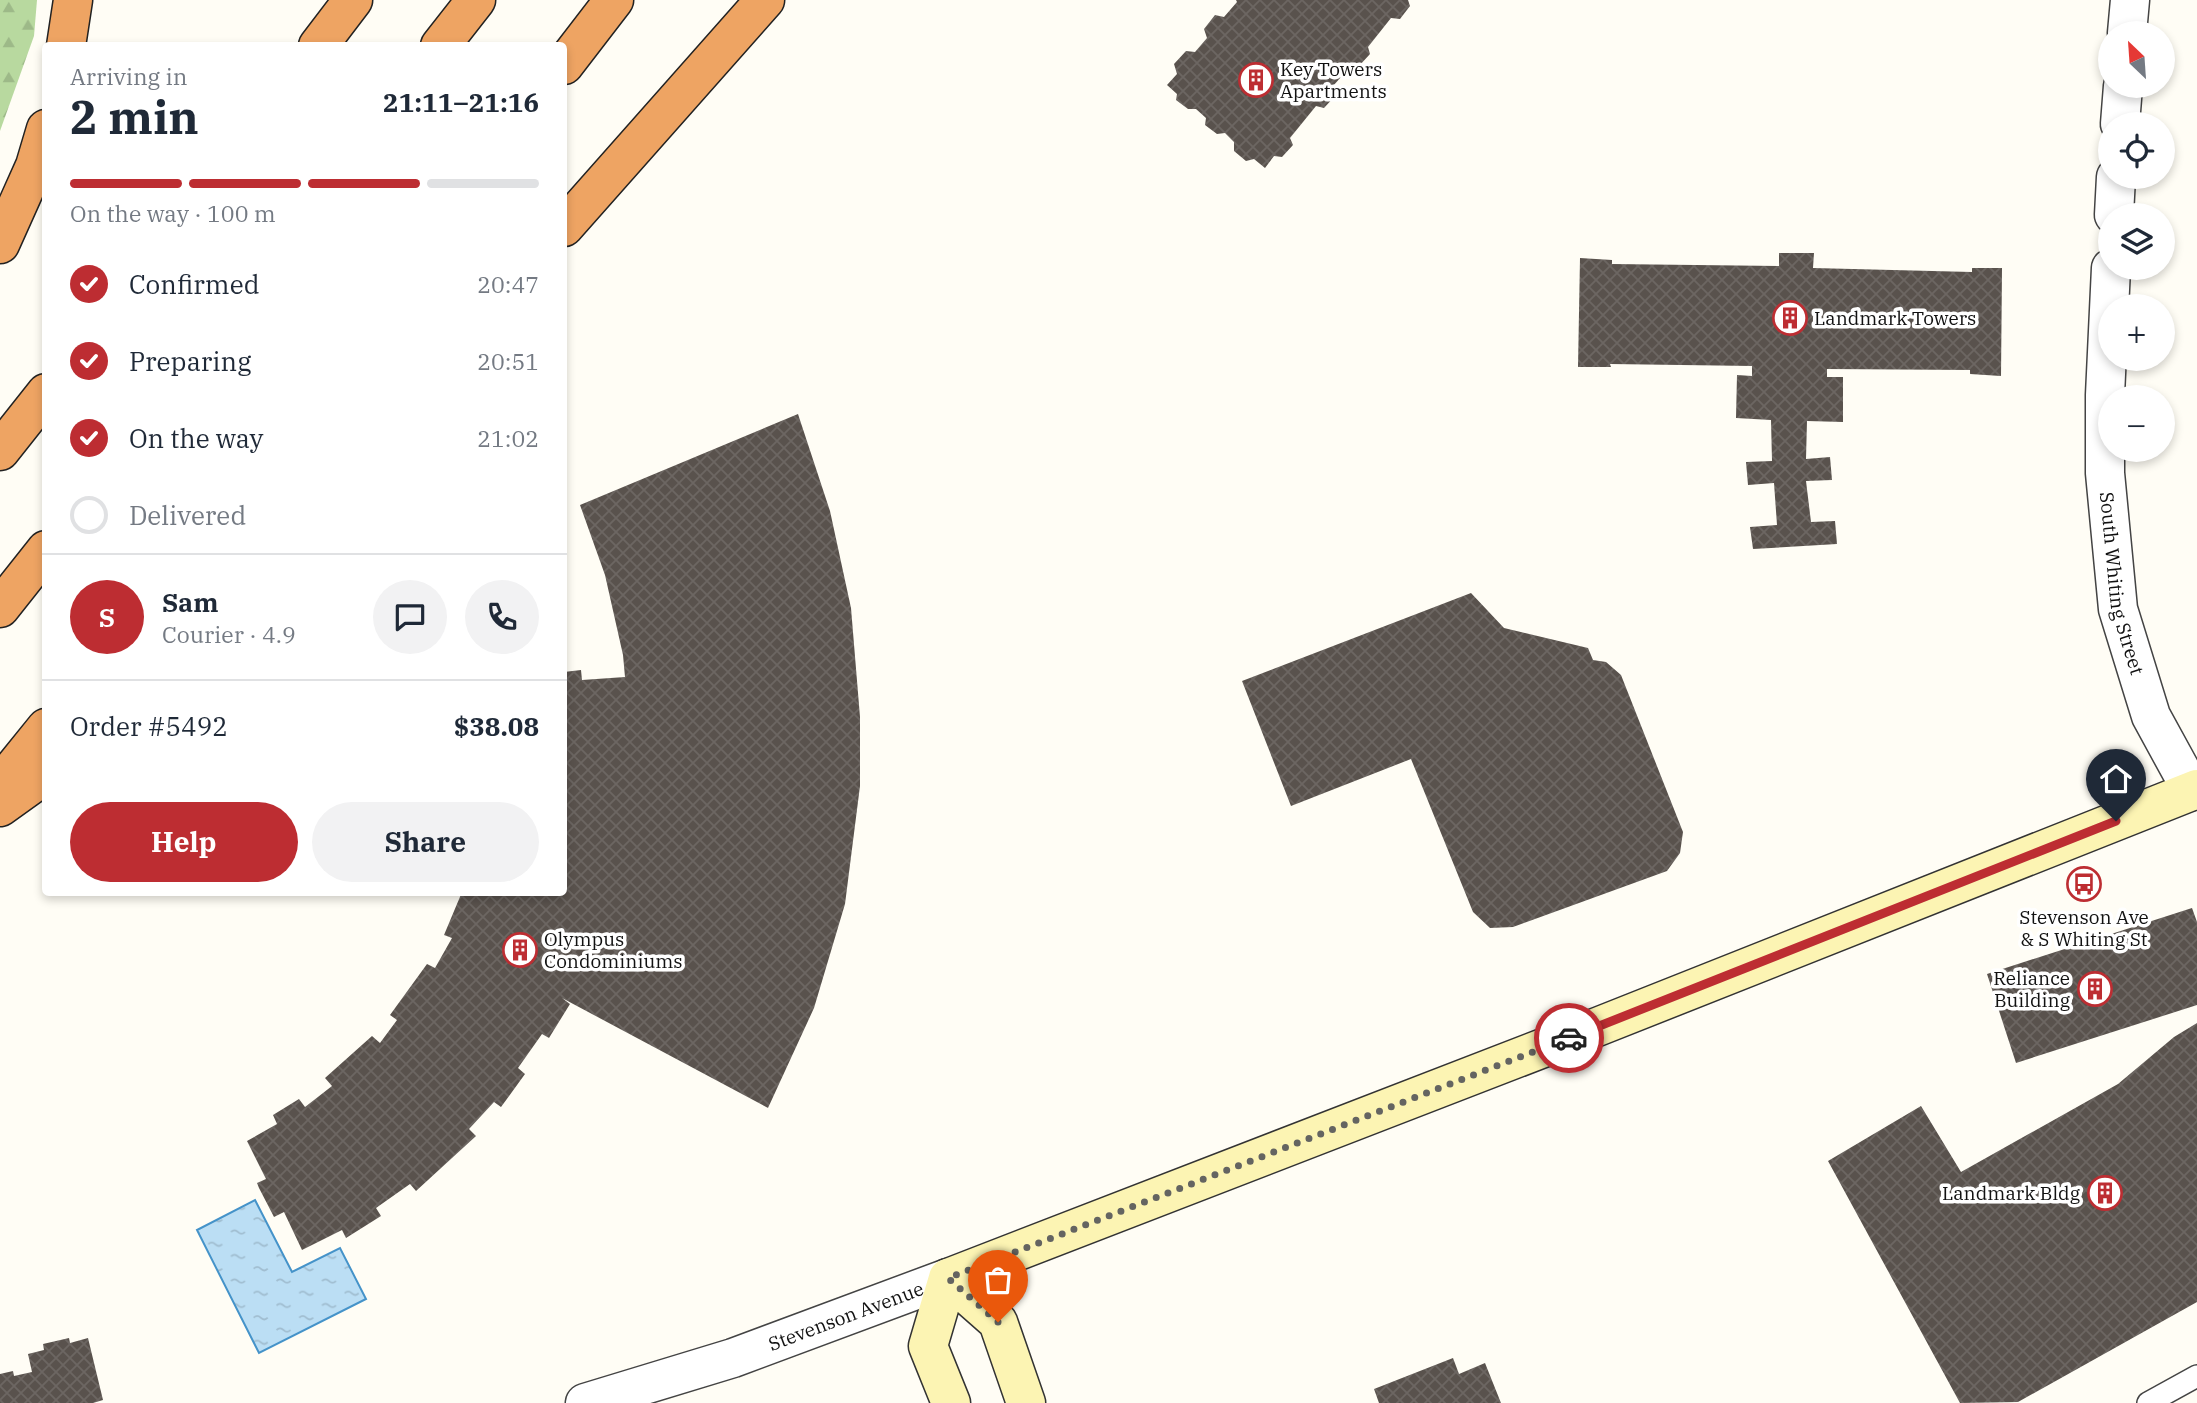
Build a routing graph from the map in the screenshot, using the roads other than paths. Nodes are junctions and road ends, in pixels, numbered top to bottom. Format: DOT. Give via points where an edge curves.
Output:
graph roads {
  1 [pos="73,0"];
  2 [pos="353,0"];
  3 [pos="476,0"];
  4 [pos="614,0"];
  5 [pos="765,0"];
  6 [pos="2130,0"];
  7 [pos="2128,21"];
  8 [pos="66,42"];
  9 [pos="321,42"];
  10 [pos="443,42"];
  11 [pos="567,61"];
  12 [pos="42,142"];
  13 [pos="567,224"];
  14 [pos="0,244"];
  15 [pos="2110,280"];
  16 [pos="42,398"];
  17 [pos="0,451"];
  18 [pos="42,555"];
  19 [pos="0,608"];
  20 [pos="42,733"];
  21 [pos="42,777"];
  22 [pos="0,785"];
  23 [pos="2195,793"];
  24 [pos="0,807"];
  25 [pos="948,1278"];
  26 [pos="2197,1376"];
  27 [pos="585,1403"];
  28 [pos="951,1403"];
  29 [pos="1026,1403"];
  30 [pos="2148,1403"];
  1 -- 8 [label="highway"];
  2 -- 9 [label="highway"];
  3 -- 10 [label="highway"];
  4 -- 11 [label="highway"];
  5 -- 13 [label="highway"];
  6 -- 7 [label="street"];
  12 -- 14 [label="highway"];
  15 -- 23 [label="street, South Whiting Street" via="2105,473 2118,609 2151,716"];
  16 -- 17 [label="highway"];
  18 -- 19 [label="highway"];
  20 -- 22 [label="highway"];
  21 -- 24 [label="highway"];
  23 -- 25 [label="street, Stevenson Avenue"];
  25 -- 27 [label="street, Stevenson Avenue" via="733,1358"];
  25 -- 28 [label="street" via="928,1346"];
  25 -- 29 [label="street" via="998,1322"];
  26 -- 30 [label="lane"];
}
